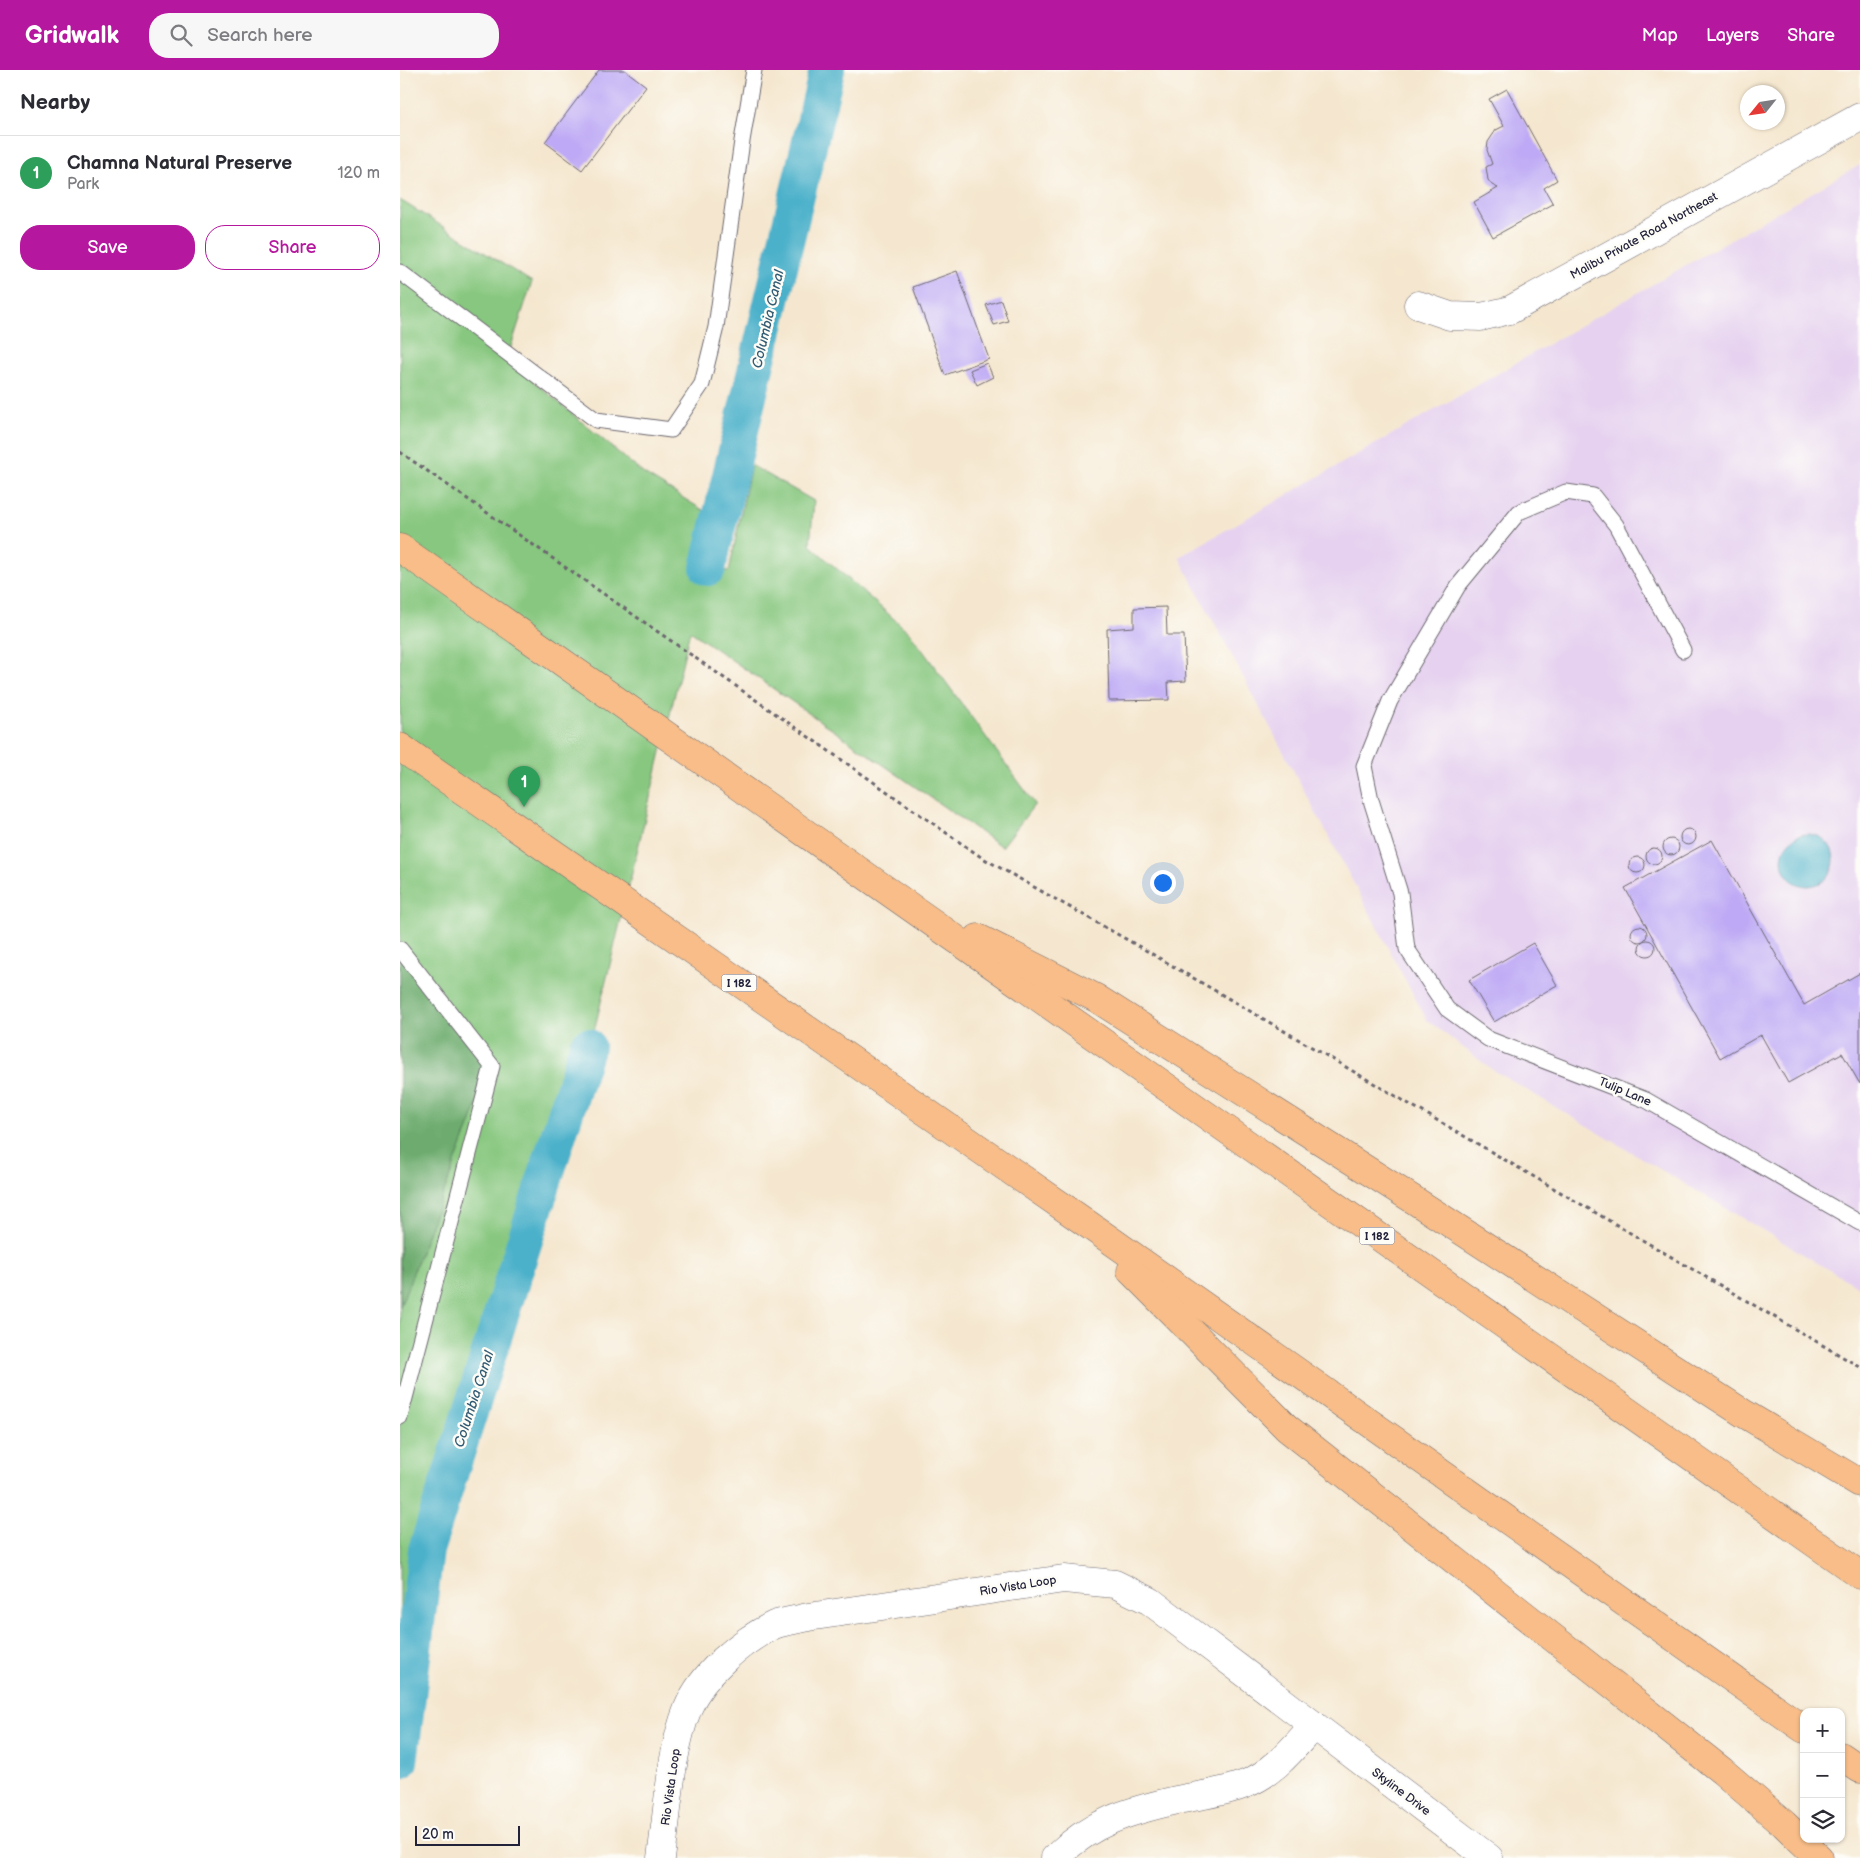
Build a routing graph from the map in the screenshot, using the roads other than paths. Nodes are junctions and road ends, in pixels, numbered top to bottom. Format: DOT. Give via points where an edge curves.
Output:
graph roads {
  1 [pos="754,70"];
  2 [pos="1860,117"];
  3 [pos="400,272"];
  4 [pos="1418,305"];
  5 [pos="400,548"];
  6 [pos="1682,650"];
  7 [pos="400,747"];
  8 [pos="894,896"];
  9 [pos="400,950"];
  10 [pos="1079,1218"];
  11 [pos="1860,1223"];
  12 [pos="400,1417"];
  13 [pos="1860,1483"];
  14 [pos="1860,1575"];
  15 [pos="1314,1725"];
  16 [pos="1800,1726"];
  17 [pos="1845,1759"];
  18 [pos="1860,1769"];
  19 [pos="661,1858"];
  20 [pos="1055,1858"];
  21 [pos="1489,1858"];
  22 [pos="1819,1858"];
  1 -- 3 [label="lane" via="716,327 702,384 671,430 596,420"];
  2 -- 4 [label="street, Malibu Private Road Northeast" via="1510,310 1481,316 1450,316"];
  5 -- 8 [label="highway, I 182"];
  6 -- 11 [label="lane, Tulip Lane" via="1616,525 1593,496 1566,492 1519,512 1458,586 1390,701 1364,766 1371,800 1400,893 1407,949 1447,1009 1488,1039 1646,1100"];
  7 -- 10 [label="highway, I 182"];
  8 -- 13 [label="highway" via="1096,998 1743,1413"];
  8 -- 14 [label="highway, I 182"];
  9 -- 12 [label="lane" via="492,1066"];
  10 -- 16 [label="highway, I 182"];
  10 -- 22 [label="highway" via="1287,1428 1714,1765"];
  15 -- 19 [label="street, Rio Vista Loop" via="1150,1601 1115,1584 1064,1579 808,1617 776,1625 746,1642 713,1669 689,1707 676,1748"];
  15 -- 20 [label="street" via="1268,1772 1245,1784 1129,1812 1101,1823"];
  15 -- 21 [label="street, Skyline Drive"];
  17 -- 18 [label="highway"];
}
